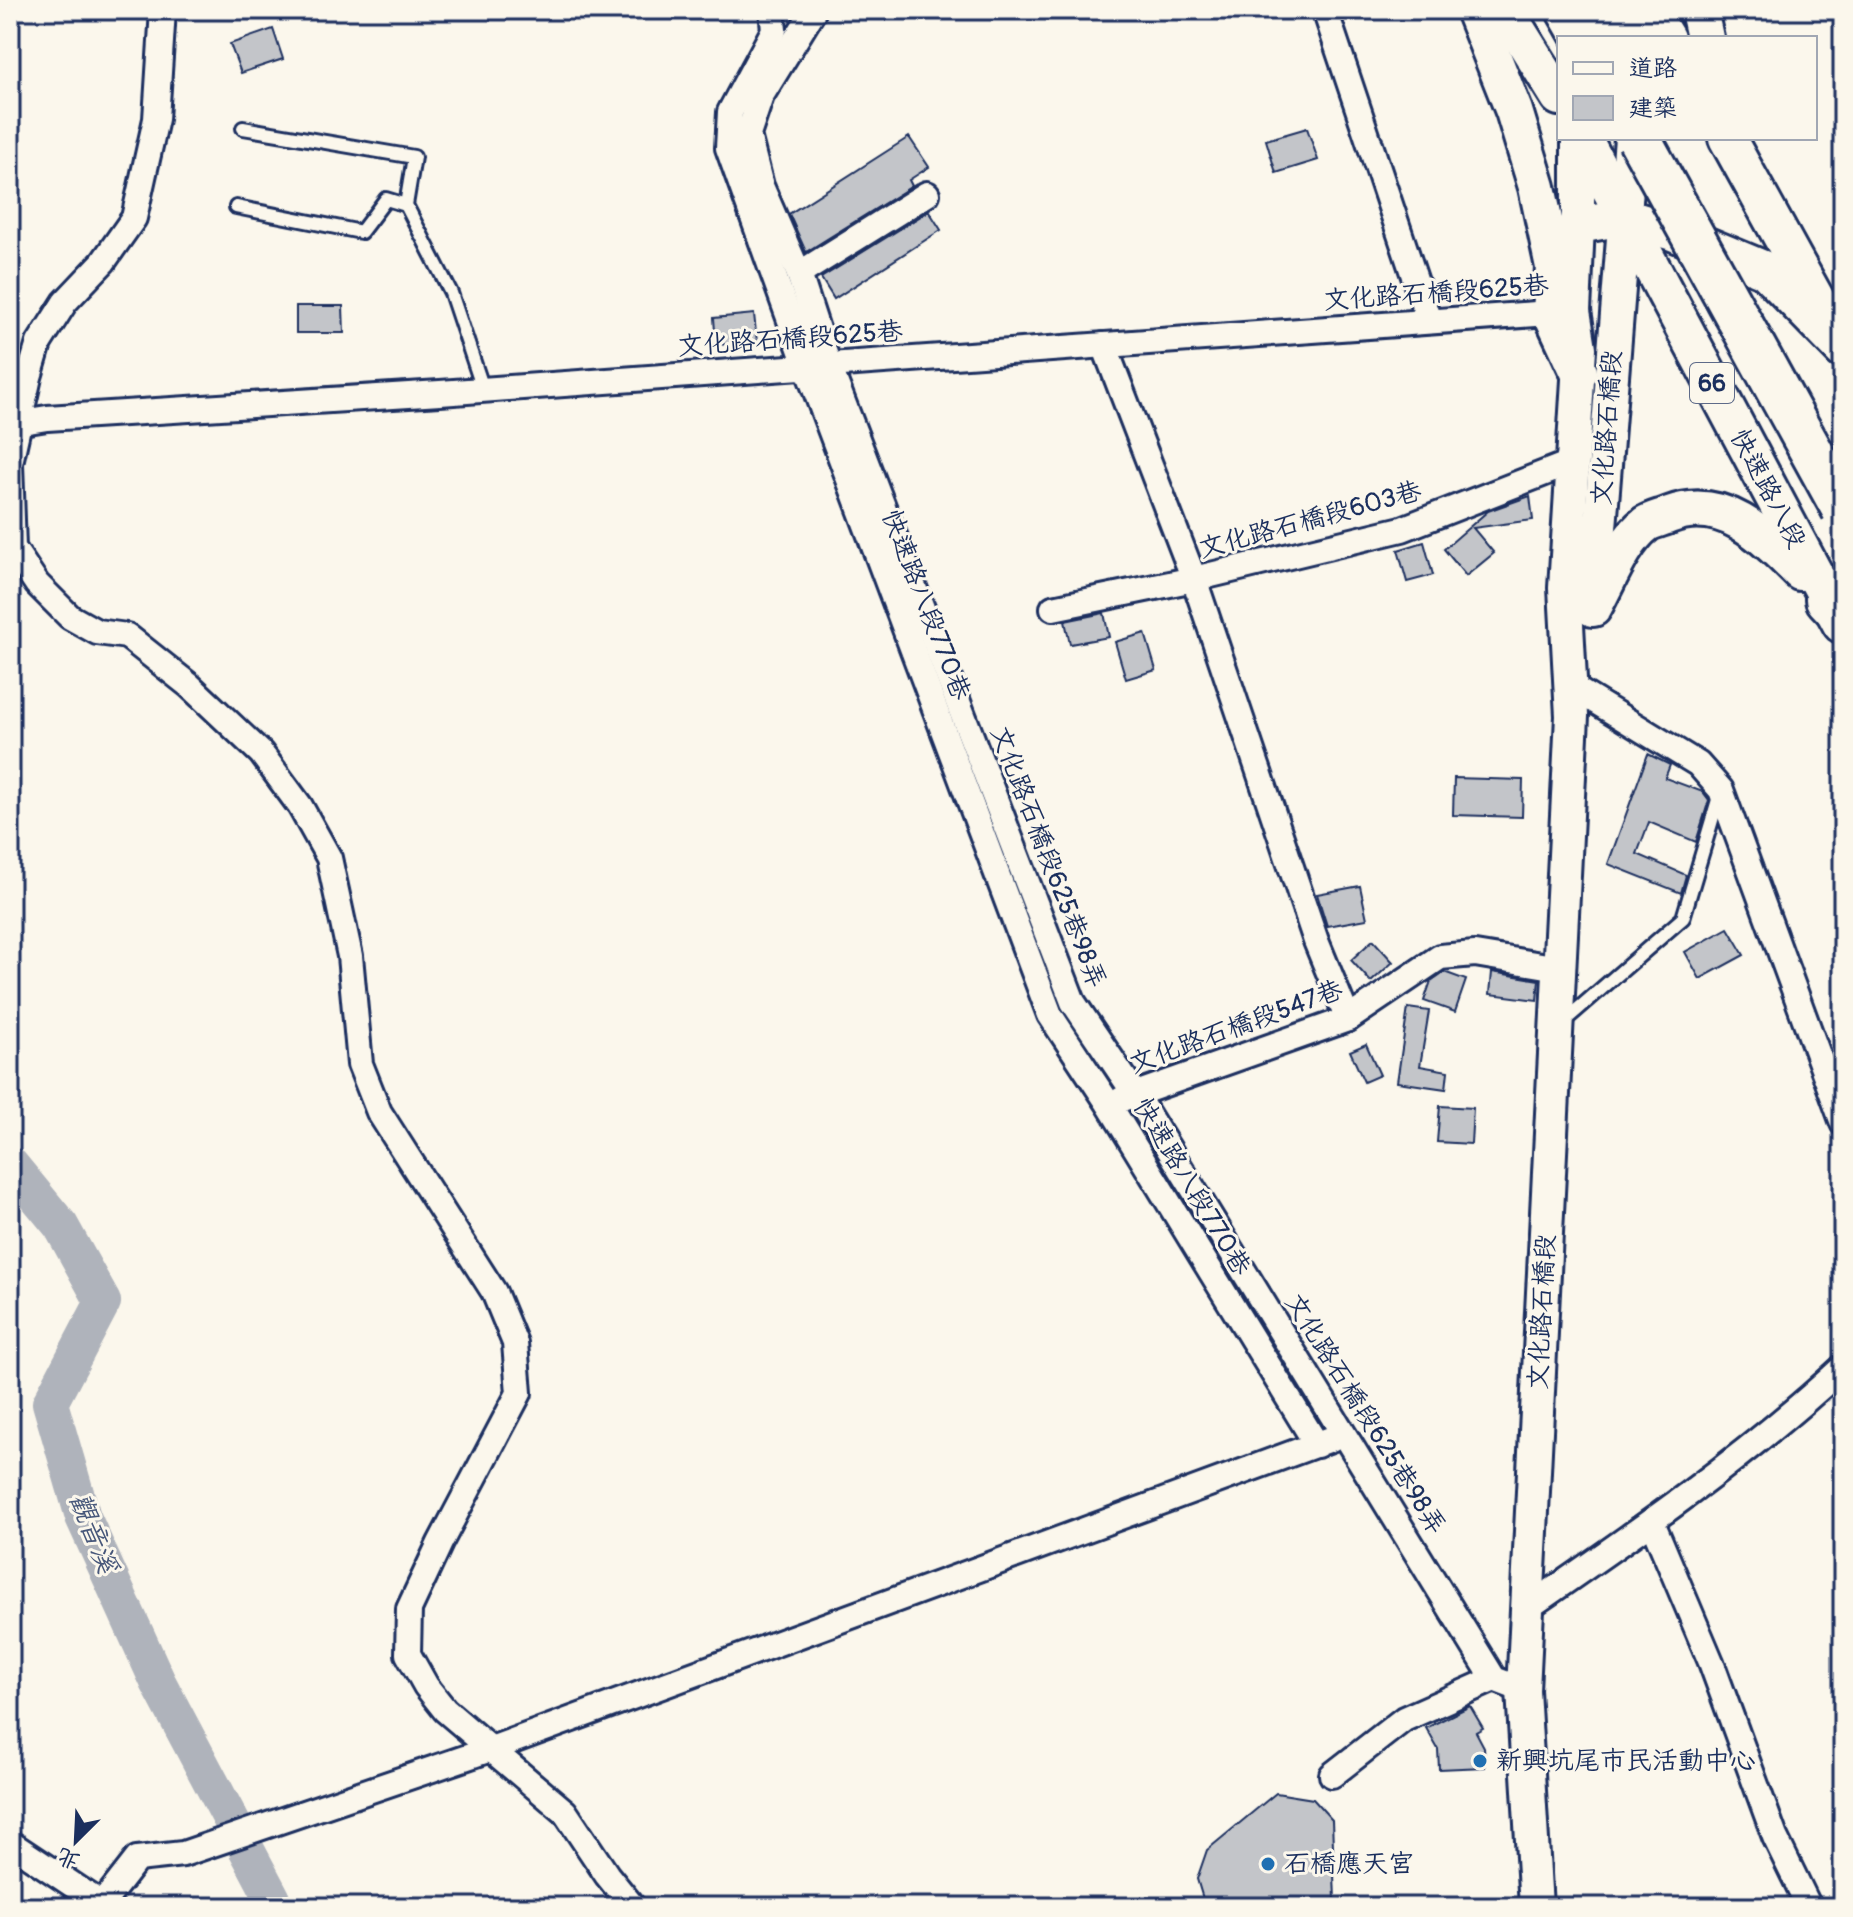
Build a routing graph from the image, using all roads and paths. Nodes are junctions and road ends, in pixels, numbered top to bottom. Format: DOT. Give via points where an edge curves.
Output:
graph roads {
  1 [pos="163,10"];
  2 [pos="772,10"];
  3 [pos="814,10"];
  4 [pos="1325,10"];
  5 [pos="1474,10"];
  6 [pos="1505,10"];
  7 [pos="1568,10"];
  8 [pos="1592,10"];
  9 [pos="1602,10"];
  10 [pos="1641,10"];
  11 [pos="1649,10"];
  12 [pos="1699,10"];
  13 [pos="1585,36"];
  14 [pos="1586,36"];
  15 [pos="1616,36"];
  16 [pos="1638,36"];
  17 [pos="1665,36"];
  18 [pos="1705,36"];
  19 [pos="1557,94"];
  20 [pos="243,128"];
  21 [pos="1580,140"];
  22 [pos="1581,140"];
  23 [pos="1631,140"];
  24 [pos="1640,140"];
  25 [pos="1672,140"];
  26 [pos="1728,140"];
  27 [pos="927,194"];
  28 [pos="406,205"];
  29 [pos="236,207"];
  30 [pos="1624,217"];
  31 [pos="1578,225"];
  32 [pos="799,274"];
  33 [pos="1563,312"];
  34 [pos="1429,321"];
  35 [pos="1104,345"];
  36 [pos="1843,350"];
  37 [pos="817,364"];
  38 [pos="1579,372"];
  39 [pos="483,389"];
  40 [pos="14,424"];
  41 [pos="1843,453"];
  42 [pos="1573,462"];
  43 [pos="1843,509"];
  44 [pos="1194,579"];
  45 [pos="1053,608"];
  46 [pos="1593,608"];
  47 [pos="1839,613"];
  48 [pos="1574,703"];
  49 [pos="1721,790"];
  50 [pos="1559,968"];
  51 [pos="1348,1019"];
  52 [pos="1556,1027"];
  53 [pos="1135,1094"];
  54 [pos="1108,1103"];
  55 [pos="1843,1123"];
  56 [pos="1843,1367"];
  57 [pos="1345,1434"];
  58 [pos="1317,1445"];
  59 [pos="1652,1522"];
  60 [pos="1527,1608"];
  61 [pos="1508,1684"];
  62 [pos="491,1749"];
  63 [pos="1332,1775"];
  64 [pos="10,1843"];
  65 [pos="104,1906"];
  66 [pos="633,1907"];
  67 [pos="1536,1907"];
  68 [pos="1809,1907"];
  1 -- 40 [label="street" via="156,119 134,218 65,302 39,343"];
  2 -- 37 [label="street, 快速路八段770巷" via="774,30 730,112 728,148"];
  3 -- 32 [label="street, 文化路石橋段625巷98弄" via="761,96 748,135 761,186"];
  4 -- 34 [label="street"];
  5 -- 33 [label="main road" via="1537,187"];
  6 -- 19 [label="main road"];
  7 -- 13 [label="highway"];
  8 -- 14 [label="main road"];
  9 -- 15 [label="highway"];
  10 -- 16 [label="main road"];
  11 -- 17 [label="main road"];
  12 -- 18 [label="main road"];
  20 -- 28 [label="lane" via="414,157"];
  21 -- 31 [label="main road"];
  22 -- 30 [label="main road, 快速路八段 / 66"];
  23 -- 30 [label="main road, 文化路石橋段"];
  24 -- 43 [label="highway, 66, bridge"];
  25 -- 41 [label="highway"];
  26 -- 36 [label="main road"];
  27 -- 32 [label="street"];
  28 -- 29 [label="lane" via="386,199 361,232"];
  28 -- 39 [label="lane" via="451,293"];
  30 -- 31 [label="main road"];
  30 -- 36 [label="main road" via="1765,270"];
  30 -- 46 [label="main road, 文化路石橋段"];
  30 -- 47 [label="main road, 快速路八段 / 66"];
  31 -- 33 [label="main road"];
  32 -- 37 [label="street, 文化路石橋段625巷98弄"];
  33 -- 34 [label="street, 文化路石橋段625巷"];
  33 -- 38 [label="main road"];
  34 -- 35 [label="street, 文化路石橋段625巷"];
  35 -- 37 [label="street, 文化路石橋段625巷"];
  35 -- 44 [label="street"];
  37 -- 39 [label="street, 文化路石橋段625巷"];
  37 -- 53 [label="street, 文化路石橋段625巷98弄" via="1073,1002"];
  37 -- 54 [label="street, 快速路八段770巷" via="1050,1015"];
  38 -- 42 [label="main road, 文化路石橋段"];
  39 -- 40 [label="street, 文化路石橋段625巷"];
  40 -- 62 [label="street" via="13,548 37,584 70,617 97,632 127,636 190,686 261,753 329,858 350,956 360,1064 379,1112 494,1292 515,1343 519,1393 409,1609 408,1654 414,1665 445,1710"];
  42 -- 44 [label="street, 文化路石橋段603巷" via="1402,529"];
  42 -- 48 [label="main road, 文化路石橋段" via="1565,588"];
  44 -- 45 [label="street, 文化路石橋段603巷"];
  44 -- 51 [label="street" via="1316,941"];
  46 -- 47 [label="main road" via="1646,524 1688,507 1717,511 1761,534"];
  46 -- 48 [label="main road, 文化路石橋段"];
  48 -- 49 [label="street" via="1698,764"];
  48 -- 50 [label="main road, 文化路石橋段"];
  49 -- 52 [label="lane" via="1683,918"];
  49 -- 55 [label="street"];
  50 -- 51 [label="street, 文化路石橋段547巷" via="1475,954 1440,957"];
  50 -- 52 [label="main road, 文化路石橋段"];
  51 -- 53 [label="street, 文化路石橋段547巷"];
  52 -- 60 [label="main road, 文化路石橋段"];
  53 -- 54 [label="street, 文化路石橋段547巷"];
  53 -- 57 [label="street, 文化路石橋段625巷98弄"];
  54 -- 58 [label="street, 快速路八段770巷"];
  56 -- 59 [label="street"];
  57 -- 58 [label="street"];
  57 -- 61 [label="street, 文化路石橋段625巷98弄"];
  58 -- 62 [label="street"];
  59 -- 60 [label="street"];
  59 -- 68 [label="street" via="1711,1662 1775,1837"];
  60 -- 61 [label="main road, 文化路石橋段"];
  61 -- 63 [label="street" via="1404,1719"];
  61 -- 67 [label="main road, 文化路石橋段"];
  62 -- 65 [label="street" via="183,1854 137,1859"];
  62 -- 66 [label="street" via="565,1812"];
  64 -- 65 [label="street"];
}
